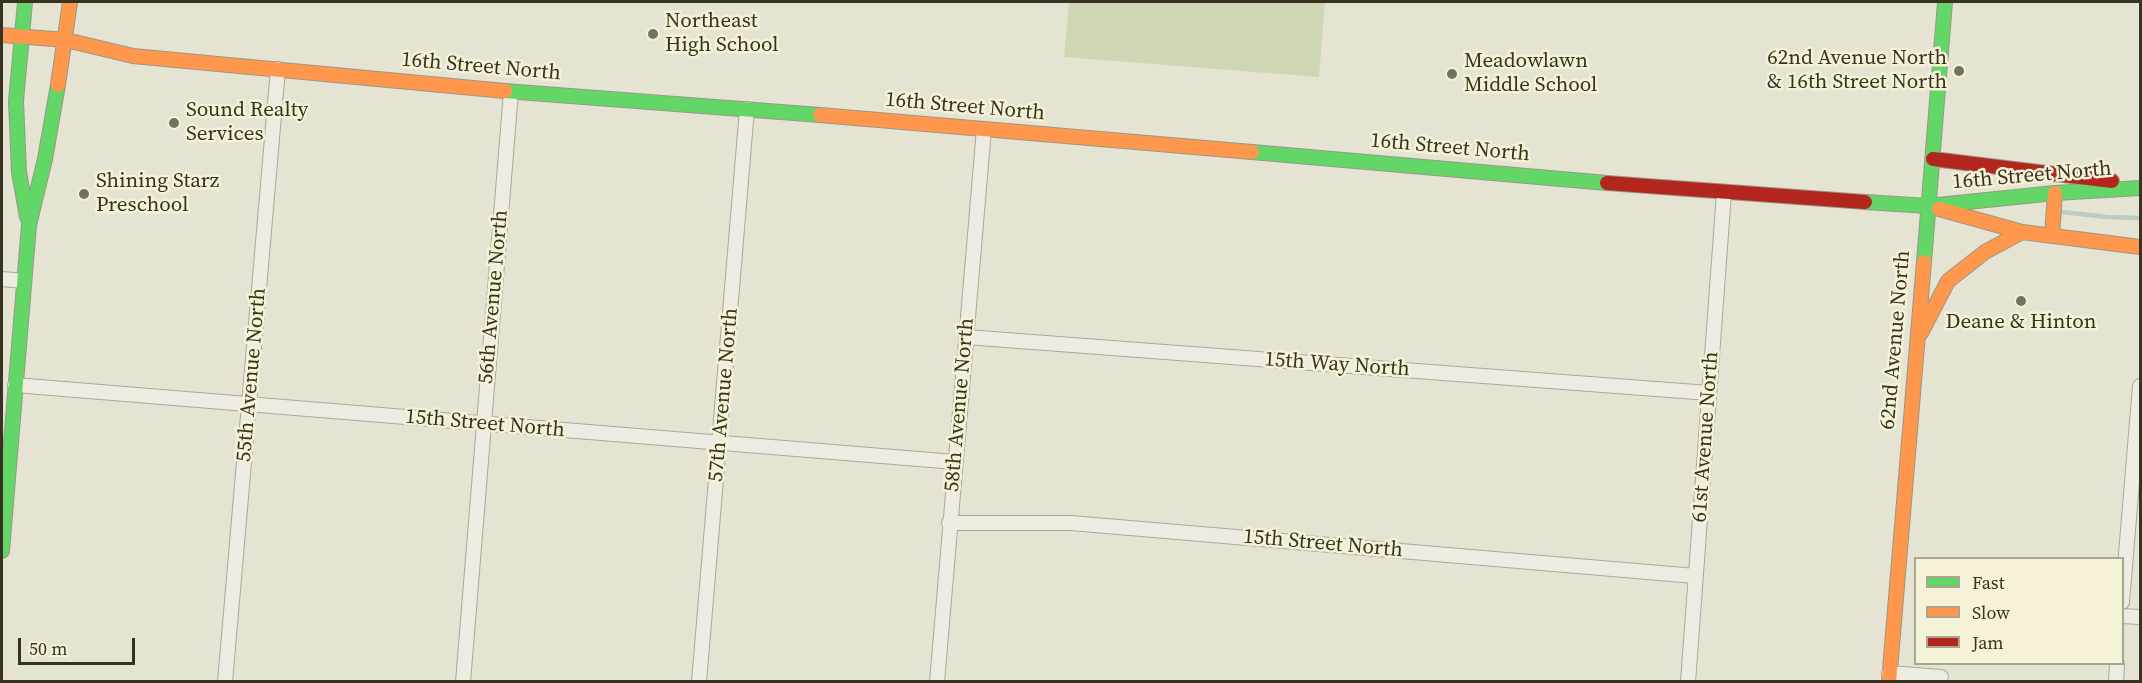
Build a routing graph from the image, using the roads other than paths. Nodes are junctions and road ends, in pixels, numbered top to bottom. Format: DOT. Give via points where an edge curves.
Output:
graph roads {
  1 [pos="25,2"];
  2 [pos="70,2"];
  3 [pos="1945,2"];
  4 [pos="2,35"];
  5 [pos="22,37"];
  6 [pos="66,40"];
  7 [pos="278,69"];
  8 [pos="511,92"];
  9 [pos="747,109"];
  10 [pos="984,129"];
  11 [pos="1933,159"];
  12 [pos="2140,186"];
  13 [pos="1724,193"];
  14 [pos="2055,193"];
  15 [pos="1928,206"];
  16 [pos="29,225"];
  17 [pos="2022,232"];
  18 [pos="2052,236"];
  19 [pos="2140,247"];
  20 [pos="2,279"];
  21 [pos="24,281"];
  22 [pos="966,337"];
  23 [pos="1917,340"];
  24 [pos="15,385"];
  25 [pos="2140,386"];
  26 [pos="1708,393"];
  27 [pos="250,404"];
  28 [pos="484,424"];
  29 [pos="2138,437"];
  30 [pos="720,443"];
  31 [pos="955,462"];
  32 [pos="949,523"];
  33 [pos="2,551"];
  34 [pos="1695,576"];
  35 [pos="2124,581"];
  36 [pos="2124,616"];
  37 [pos="2140,618"];
  38 [pos="2117,665"];
  39 [pos="1889,677"];
  40 [pos="1941,677"];
  41 [pos="225,681"];
  42 [pos="463,681"];
  43 [pos="699,681"];
  44 [pos="937,681"];
  45 [pos="1688,681"];
  46 [pos="2116,681"];
  1 -- 5 [label="street"];
  2 -- 6 [label="street"];
  3 -- 11 [label="street, 62nd Avenue North"];
  4 -- 5 [label="street, 16th Street North"];
  5 -- 6 [label="street, 16th Street North"];
  5 -- 16 [label="street" via="16,101 19,172"];
  6 -- 7 [label="street, 16th Street North" via="133,56"];
  6 -- 16 [label="street"];
  7 -- 8 [label="street, 16th Street North"];
  7 -- 27 [label="street, 55th Avenue North"];
  8 -- 9 [label="street, 16th Street North"];
  8 -- 28 [label="street, 56th Avenue North"];
  9 -- 10 [label="street, 16th Street North"];
  9 -- 30 [label="street, 57th Avenue North"];
  10 -- 13 [label="street, 16th Street North"];
  10 -- 22 [label="street, 58th Avenue North"];
  11 -- 12 [label="street"];
  11 -- 15 [label="street, 62nd Avenue North"];
  12 -- 14 [label="street, 16th Street North"];
  13 -- 15 [label="street, 16th Street North"];
  13 -- 26 [label="street, 61st Avenue North"];
  14 -- 15 [label="street, 16th Street North"];
  14 -- 18 [label="street"];
  15 -- 17 [label="street, 16th Street North"];
  15 -- 23 [label="street, 62nd Avenue North"];
  16 -- 21 [label="street"];
  17 -- 18 [label="street, 16th Street North"];
  17 -- 23 [label="street" via="1985,252 1948,281"];
  18 -- 19 [label="street, 16th Street North"];
  20 -- 21 [label="street"];
  21 -- 24 [label="street"];
  22 -- 26 [label="street, 15th Way North"];
  22 -- 31 [label="street, 58th Avenue North"];
  23 -- 39 [label="street, 62nd Avenue North"];
  24 -- 27 [label="street, 15th Street North"];
  24 -- 33 [label="street"];
  25 -- 29 [label="street"];
  26 -- 34 [label="street, 61st Avenue North"];
  27 -- 28 [label="street, 15th Street North"];
  27 -- 41 [label="street, 55th Avenue North"];
  28 -- 30 [label="street, 15th Street North"];
  28 -- 42 [label="street, 56th Avenue North"];
  29 -- 35 [label="street"];
  30 -- 31 [label="street, 15th Street North"];
  30 -- 43 [label="street, 57th Avenue North"];
  31 -- 32 [label="street, 58th Avenue North"];
  32 -- 34 [label="street, 15th Street North" via="1071,523"];
  32 -- 44 [label="street, 58th Avenue North"];
  34 -- 45 [label="street, 61st Avenue North"];
  36 -- 37 [label="street"];
  38 -- 46 [label="street"];
  39 -- 40 [label="street"];
}
